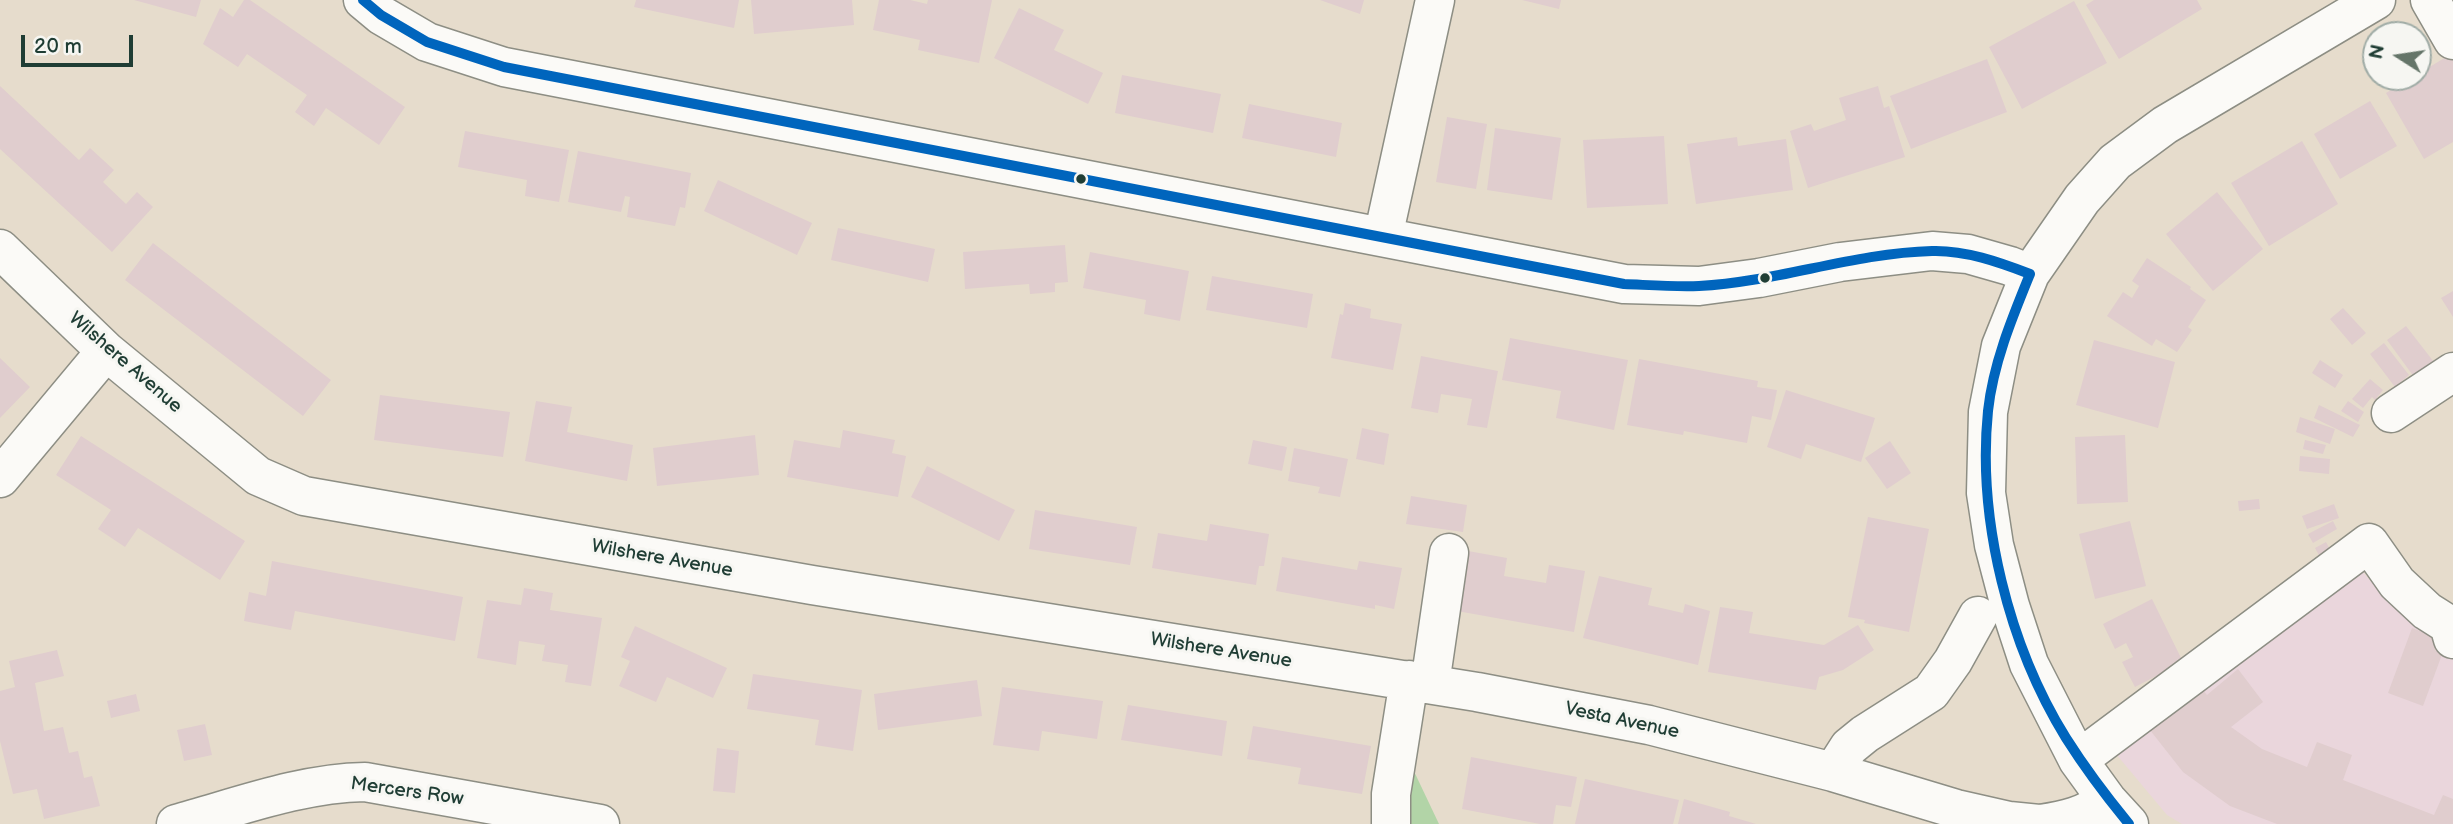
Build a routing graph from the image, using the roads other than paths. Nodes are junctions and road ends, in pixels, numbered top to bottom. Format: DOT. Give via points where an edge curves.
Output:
graph roads {
  1 [pos="363,0"];
  2 [pos="1435,0"];
  3 [pos="2376,0"];
  4 [pos="2430,0"];
  5 [pos="2453,40"];
  6 [pos="1383,237"];
  7 [pos="0,249"];
  8 [pos="2030,274"];
  9 [pos="106,351"];
  10 [pos="2453,372"];
  11 [pos="2391,413"];
  12 [pos="0,478"];
  13 [pos="1449,553"];
  14 [pos="1978,616"];
  15 [pos="2453,639"];
  16 [pos="1420,682"];
  17 [pos="2078,760"];
  18 [pos="1833,772"];
  19 [pos="2118,812"];
  20 [pos="542,819"];
  21 [pos="176,824"];
  22 [pos="600,824"];
  23 [pos="1391,824"];
  24 [pos="2040,824"];
  1 -- 6 [label="street" via="426,42 504,66"];
  2 -- 6 [label="street"];
  3 -- 8 [label="street, Vesta Avenue" via="2165,125 2115,162 2082,199"];
  4 -- 5 [label="street"];
  6 -- 8 [label="street" via="1624,284 1699,286 1932,250 1968,254"];
  7 -- 9 [label="street, Wilshere Avenue"];
  8 -- 17 [label="street, Vesta Avenue" via="2001,346 1988,412 1986,493 1994,545 2029,664"];
  9 -- 12 [label="street"];
  9 -- 16 [label="street, Wilshere Avenue" via="258,476 304,496 798,583"];
  10 -- 11 [label="street"];
  13 -- 16 [label="street"];
  14 -- 18 [label="street" via="1931,692 1857,740"];
  15 -- 17 [label="street" via="2449,625 2397,583 2369,543"];
  16 -- 18 [label="street, Vesta Avenue" via="1649,725"];
  16 -- 23 [label="street" via="1391,794"];
  17 -- 19 [label="street, Vesta Avenue"];
  18 -- 24 [label="street, Vesta Avenue" via="1956,808"];
  19 -- 24 [label="street, Vesta Avenue" via="2089,812"];
  20 -- 21 [label="street, Mercers Row" via="365,782 337,782"];
  20 -- 22 [label="street, Mercers Row"];
}
